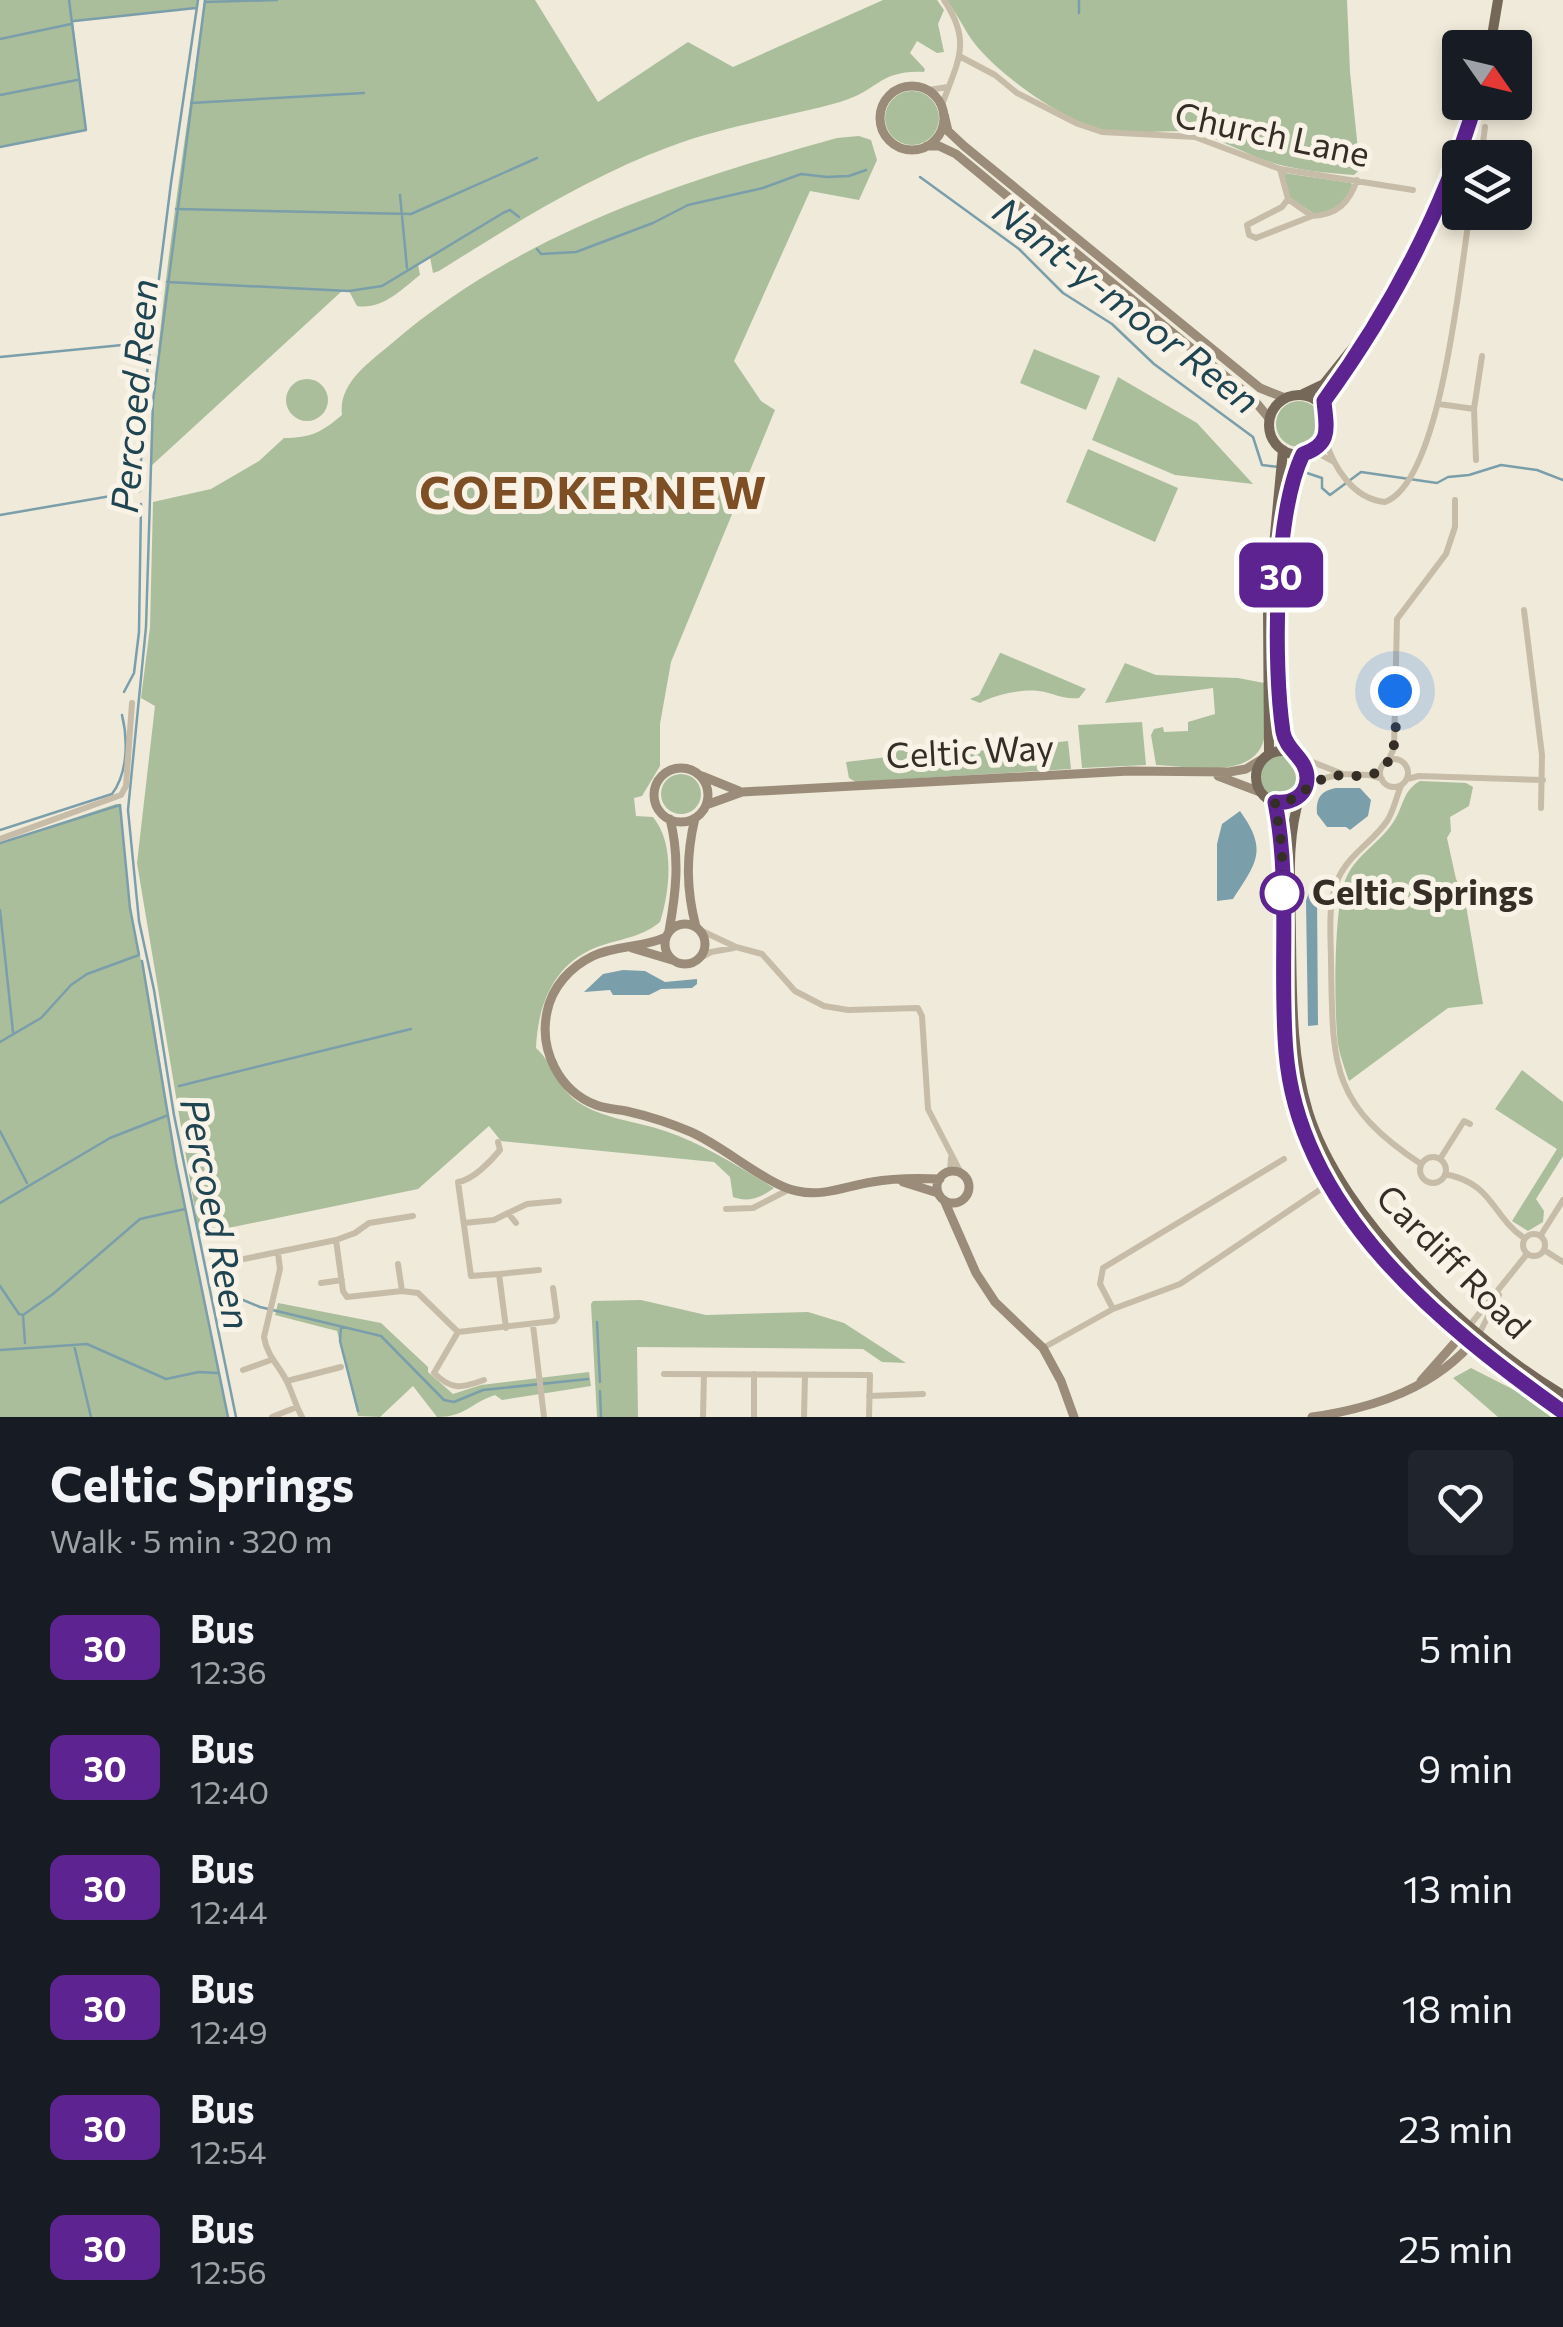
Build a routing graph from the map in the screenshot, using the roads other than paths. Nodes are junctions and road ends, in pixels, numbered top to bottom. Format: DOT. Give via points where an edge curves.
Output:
graph roads {
  1 [pos="944,0"];
  2 [pos="1498,0"];
  3 [pos="1493,30"];
  4 [pos="960,58"];
  5 [pos="948,87"];
  6 [pos="928,90"];
  7 [pos="943,110"];
  8 [pos="1470,120"];
  9 [pos="1484,127"];
  10 [pos="1483,140"];
  11 [pos="928,146"];
  12 [pos="1280,169"];
  13 [pos="1357,180"];
  14 [pos="1412,190"];
  15 [pos="1288,199"];
  16 [pos="1312,216"];
  17 [pos="1467,230"];
  18 [pos="1385,310"];
  19 [pos="1482,356"];
  20 [pos="1301,395"];
  21 [pos="1284,398"];
  22 [pos="1438,404"];
  23 [pos="1474,408"];
  24 [pos="1325,410"];
  25 [pos="1270,418"];
  26 [pos="1326,438"];
  27 [pos="1283,450"];
  28 [pos="1308,453"];
  29 [pos="1476,460"];
  30 [pos="1338,464"];
  31 [pos="1455,500"];
  32 [pos="1524,610"];
  33 [pos="132,703"];
  34 [pos="1394,748"];
  35 [pos="1294,754"];
  36 [pos="1267,756"];
  37 [pos="1386,763"];
  38 [pos="1402,763"];
  39 [pos="1200,773"];
  40 [pos="698,774"];
  41 [pos="1343,774"];
  42 [pos="1369,775"];
  43 [pos="1419,776"];
  44 [pos="1382,779"];
  45 [pos="1543,780"];
  46 [pos="1404,783"];
  47 [pos="1390,786"];
  48 [pos="742,792"];
  49 [pos="1260,792"];
  50 [pos="1302,792"];
  51 [pos="1275,802"];
  52 [pos="706,805"];
  53 [pos="1394,805"];
  54 [pos="1542,808"];
  55 [pos="695,818"];
  56 [pos="670,820"];
  57 [pos="0,839"];
  58 [pos="698,928"];
  59 [pos="667,936"];
  60 [pos="736,947"];
  61 [pos="632,948"];
  62 [pos="700,958"];
  63 [pos="672,960"];
  64 [pos="1470,1124"];
  65 [pos="498,1142"];
  66 [pos="1284,1158"];
  67 [pos="1440,1159"];
  68 [pos="1421,1164"];
  69 [pos="955,1172"];
  70 [pos="1445,1174"];
  71 [pos="940,1178"];
  72 [pos="893,1180"];
  73 [pos="1327,1186"];
  74 [pos="790,1190"];
  75 [pos="941,1196"];
  76 [pos="962,1200"];
  77 [pos="1563,1200"];
  78 [pos="559,1201"];
  79 [pos="726,1209"];
  80 [pos="508,1213"];
  81 [pos="412,1216"];
  82 [pos="516,1222"];
  83 [pos="464,1223"];
  84 [pos="1541,1235"];
  85 [pos="960,1236"];
  86 [pos="1524,1238"];
  87 [pos="336,1240"];
  88 [pos="1544,1250"];
  89 [pos="278,1253"];
  90 [pos="1528,1254"];
  91 [pos="240,1260"];
  92 [pos="1563,1262"];
  93 [pos="398,1264"];
  94 [pos="539,1270"];
  95 [pos="499,1274"];
  96 [pos="342,1280"];
  97 [pos="321,1283"];
  98 [pos="1504,1285"];
  99 [pos="553,1288"];
  100 [pos="402,1291"];
  101 [pos="1113,1308"];
  102 [pos="533,1325"];
  103 [pos="506,1328"];
  104 [pos="1466,1330"];
  105 [pos="458,1332"];
  106 [pos="1476,1338"];
  107 [pos="1043,1348"];
  108 [pos="271,1360"];
  109 [pos="340,1367"];
  110 [pos="243,1370"];
  111 [pos="664,1374"];
  112 [pos="704,1374"];
  113 [pos="754,1374"];
  114 [pos="804,1374"];
  115 [pos="484,1380"];
  116 [pos="287,1381"];
  117 [pos="1420,1384"];
  118 [pos="906,1394"];
  119 [pos="923,1394"];
  120 [pos="870,1396"];
  121 [pos="1563,1396"];
  122 [pos="1068,1404"];
  123 [pos="296,1407"];
  124 [pos="906,1408"];
  125 [pos="1563,1412"];
  126 [pos="272,1417"];
  127 [pos="302,1417"];
  128 [pos="544,1417"];
  129 [pos="703,1417"];
  130 [pos="754,1417"];
  131 [pos="804,1417"];
  132 [pos="869,1417"];
  133 [pos="1066,1417"];
  134 [pos="1074,1417"];
  135 [pos="1312,1417"];
  1 -- 4 [label="street" via="958,28"];
  2 -- 3 [label="main road"];
  4 -- 5 [label="street"];
  4 -- 12 [label="street, Church Lane" via="1078,124 1122,135 1195,137"];
  5 -- 6 [label="street"];
  5 -- 7 [label="street"];
  6 -- 7 [label="street"];
  6 -- 11 [label="street" via="895,90 880,119 888,139 900,147"];
  7 -- 11 [label="street" via="940,132"];
  7 -- 21 [label="street" via="948,132 964,146 1260,388"];
  8 -- 18 [label="main road" via="1451,179"];
  9 -- 10 [label="street"];
  11 -- 25 [label="street" via="947,148 1015,200"];
  12 -- 13 [label="street, Church Lane"];
  12 -- 15 [label="street"];
  13 -- 14 [label="street, Church Lane"];
  13 -- 16 [label="street" via="1342,206"];
  15 -- 16 [label="street"];
  15 -- 16 [label="street" via="1246,225 1249,235"];
  17 -- 22 [label="street"];
  18 -- 20 [label="main road" via="1324,384"];
  18 -- 24 [label="main road" via="1324,401"];
  19 -- 23 [label="street"];
  20 -- 21 [label="main road"];
  20 -- 24 [label="main road"];
  21 -- 25 [label="main road"];
  22 -- 23 [label="street"];
  22 -- 30 [label="street" via="1414,470 1404,488 1384,502 1356,492"];
  23 -- 29 [label="street"];
  24 -- 26 [label="main road"];
  25 -- 27 [label="main road" via="1270,434"];
  26 -- 28 [label="main road"];
  26 -- 30 [label="street"];
  27 -- 28 [label="main road"];
  27 -- 36 [label="main road" via="1268,609"];
  28 -- 30 [label="street"];
  28 -- 35 [label="main road, Cardiff Road" via="1292,477 1278,616 1282,722"];
  31 -- 34 [label="street" via="1446,554 1397,620"];
  32 -- 45 [label="street"];
  33 -- 57 [label="street" via="124,792"];
  34 -- 37 [label="street"];
  34 -- 38 [label="street"];
  35 -- 36 [label="main road"];
  35 -- 41 [label="street"];
  35 -- 50 [label="main road, Cardiff Road" via="1308,774"];
  36 -- 39 [label="street, Celtic Way" via="1246,769"];
  36 -- 49 [label="main road" via="1257,770"];
  37 -- 38 [label="street"];
  37 -- 42 [label="street"];
  37 -- 44 [label="street"];
  38 -- 43 [label="street"];
  38 -- 46 [label="street"];
  39 -- 48 [label="street, Celtic Way"];
  39 -- 49 [label="street, Celtic Way"];
  40 -- 48 [label="street, Celtic Way"];
  40 -- 52 [label="street" via="707,788"];
  40 -- 56 [label="street" via="678,768 658,780 656,804"];
  41 -- 42 [label="street"];
  41 -- 50 [label="street"];
  42 -- 44 [label="street"];
  43 -- 45 [label="street"];
  43 -- 46 [label="street"];
  44 -- 47 [label="street"];
  45 -- 54 [label="street"];
  46 -- 47 [label="street"];
  46 -- 53 [label="street"];
  47 -- 53 [label="street"];
  48 -- 52 [label="street, Celtic Way"];
  49 -- 51 [label="main road"];
  50 -- 51 [label="main road"];
  50 -- 104 [label="main road, Cardiff Road" via="1290,840 1292,1006 1307,1110 1356,1206"];
  51 -- 73 [label="main road, Cardiff Road" via="1288,1067 1298,1120"];
  52 -- 55 [label="street, Celtic Way"];
  53 -- 68 [label="street" via="1335,887 1332,1036 1342,1079 1359,1110 1377,1134"];
  55 -- 56 [label="street"];
  55 -- 58 [label="street" via="687,855"];
  56 -- 59 [label="street" via="676,894"];
  58 -- 59 [label="street" via="682,924"];
  58 -- 60 [label="street"];
  58 -- 62 [label="street" via="706,943"];
  59 -- 61 [label="street"];
  59 -- 63 [label="street"];
  60 -- 62 [label="street"];
  60 -- 69 [label="street" via="762,954 795,991 824,1006 918,1008 928,1109"];
  61 -- 63 [label="street"];
  61 -- 74 [label="street" via="595,954 557,987 545,1026 557,1072 596,1105 696,1134"];
  62 -- 63 [label="street"];
  64 -- 67 [label="street" via="1464,1121"];
  65 -- 83 [label="street" via="490,1163 458,1182"];
  66 -- 101 [label="street" via="1103,1268 1100,1284"];
  67 -- 68 [label="street"];
  67 -- 70 [label="street"];
  68 -- 70 [label="street" via="1420,1174 1430,1183"];
  69 -- 71 [label="street"];
  69 -- 76 [label="street" via="970,1188"];
  70 -- 86 [label="street" via="1487,1194"];
  71 -- 72 [label="street"];
  71 -- 75 [label="street"];
  72 -- 74 [label="street" via="828,1193"];
  72 -- 75 [label="street"];
  73 -- 101 [label="street" via="1180,1284"];
  73 -- 104 [label="main road, Cardiff Road" via="1374,1246"];
  74 -- 79 [label="street" via="754,1208"];
  75 -- 76 [label="street"];
  75 -- 85 [label="street"];
  76 -- 85 [label="street"];
  77 -- 84 [label="street"];
  78 -- 80 [label="street"];
  80 -- 82 [label="street"];
  80 -- 83 [label="street"];
  81 -- 87 [label="street" via="369,1223"];
  83 -- 95 [label="street" via="471,1276"];
  84 -- 86 [label="street"];
  84 -- 88 [label="street"];
  85 -- 107 [label="street" via="988,1292"];
  86 -- 90 [label="street"];
  87 -- 89 [label="street"];
  87 -- 96 [label="street"];
  88 -- 90 [label="street"];
  88 -- 92 [label="street"];
  89 -- 91 [label="street"];
  89 -- 108 [label="street" via="264,1337"];
  90 -- 98 [label="street"];
  93 -- 100 [label="street"];
  94 -- 95 [label="street"];
  95 -- 103 [label="street"];
  96 -- 97 [label="street"];
  96 -- 100 [label="street" via="348,1297"];
  98 -- 104 [label="street"];
  98 -- 106 [label="street"];
  99 -- 102 [label="street" via="554,1322"];
  100 -- 105 [label="street" via="427,1299"];
  101 -- 107 [label="street"];
  102 -- 103 [label="street"];
  102 -- 128 [label="street"];
  103 -- 105 [label="street"];
  104 -- 106 [label="main road, Cardiff Road"];
  104 -- 117 [label="street"];
  105 -- 115 [label="street" via="434,1373 460,1389"];
  106 -- 117 [label="street"];
  106 -- 121 [label="main road, Cardiff Road"];
  106 -- 125 [label="main road, Cardiff Road"];
  107 -- 122 [label="street"];
  108 -- 110 [label="street"];
  108 -- 116 [label="street"];
  109 -- 116 [label="street"];
  111 -- 112 [label="street"];
  112 -- 113 [label="street"];
  112 -- 129 [label="street"];
  113 -- 114 [label="street"];
  113 -- 130 [label="street"];
  114 -- 120 [label="street" via="870,1375"];
  114 -- 131 [label="street"];
  116 -- 123 [label="street"];
  117 -- 135 [label="street" via="1368,1407"];
  118 -- 119 [label="street"];
  118 -- 120 [label="street"];
  118 -- 124 [label="street"];
  120 -- 132 [label="street"];
  122 -- 133 [label="street"];
  122 -- 134 [label="street"];
  123 -- 126 [label="street"];
  123 -- 127 [label="street"];
}
